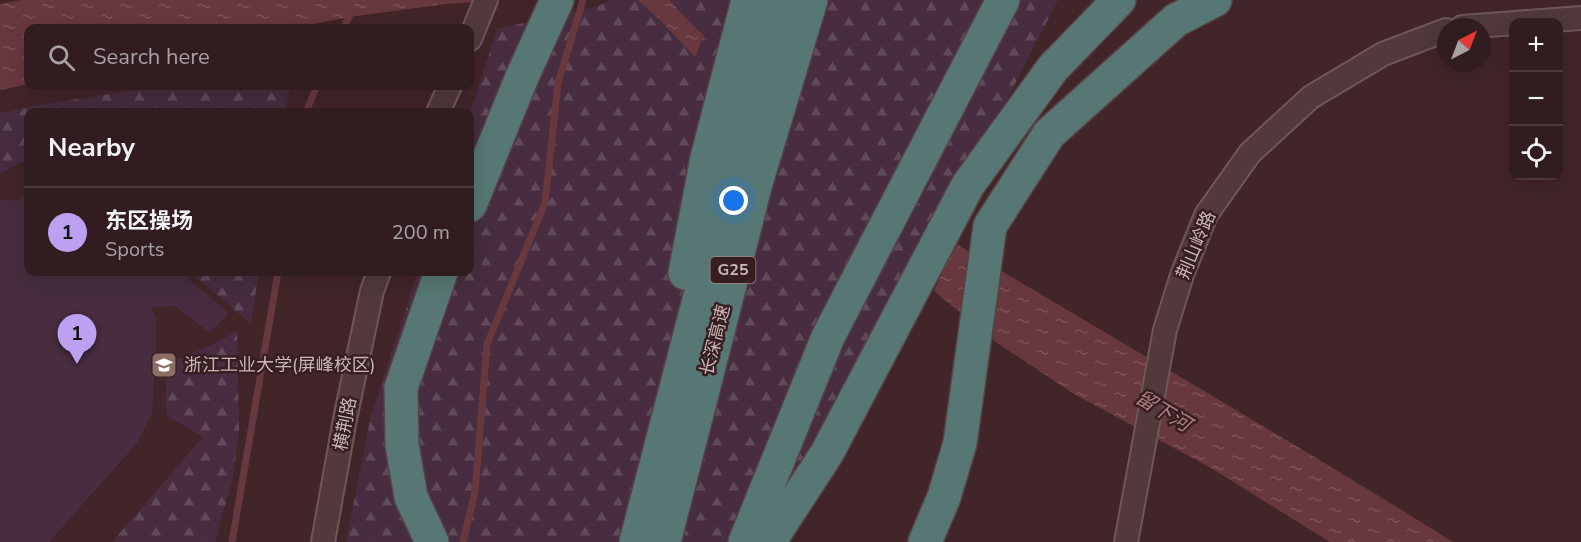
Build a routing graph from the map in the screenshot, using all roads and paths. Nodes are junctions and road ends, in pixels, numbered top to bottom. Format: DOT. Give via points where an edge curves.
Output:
graph roads {
  1 [pos="557,0"];
  2 [pos="748,0"];
  3 [pos="777,0"];
  4 [pos="810,0"];
  5 [pos="1003,0"];
  6 [pos="1119,0"];
  7 [pos="1201,0"];
  8 [pos="1215,0"];
  9 [pos="486,2"];
  10 [pos="1581,18"];
  11 [pos="1176,20"];
  12 [pos="1491,25"];
  13 [pos="474,30"];
  14 [pos="1437,33"];
  15 [pos="448,90"];
  16 [pos="440,108"];
  17 [pos="474,195"];
  18 [pos="378,276"];
  19 [pos="440,276"];
  20 [pos="647,536"];
  21 [pos="323,542"];
  22 [pos="432,542"];
  23 [pos="745,542"];
  24 [pos="769,542"];
  25 [pos="925,542"];
  26 [pos="1126,542"];
  1 -- 17 [label="highway"];
  2 -- 20 [label="highway" via="707,158"];
  3 -- 20 [label="highway, 长深高速 / G25"];
  4 -- 20 [label="highway, 长深高速 / G25"];
  5 -- 23 [label="highway" via="828,337"];
  6 -- 24 [label="highway" via="1053,68 968,185 827,453"];
  7 -- 11 [label="highway"];
  8 -- 11 [label="highway"];
  9 -- 13 [label="street"];
  10 -- 12 [label="street"];
  11 -- 25 [label="highway" via="1049,134 990,226 960,442 944,497"];
  14 -- 26 [label="street, 荆山岭路" via="1383,54 1311,97 1250,153 1206,215 1165,330"];
  15 -- 16 [label="street"];
  18 -- 21 [label="street, 横荆路" via="345,419"];
  19 -- 22 [label="highway" via="401,387 402,445 411,497"];
}
